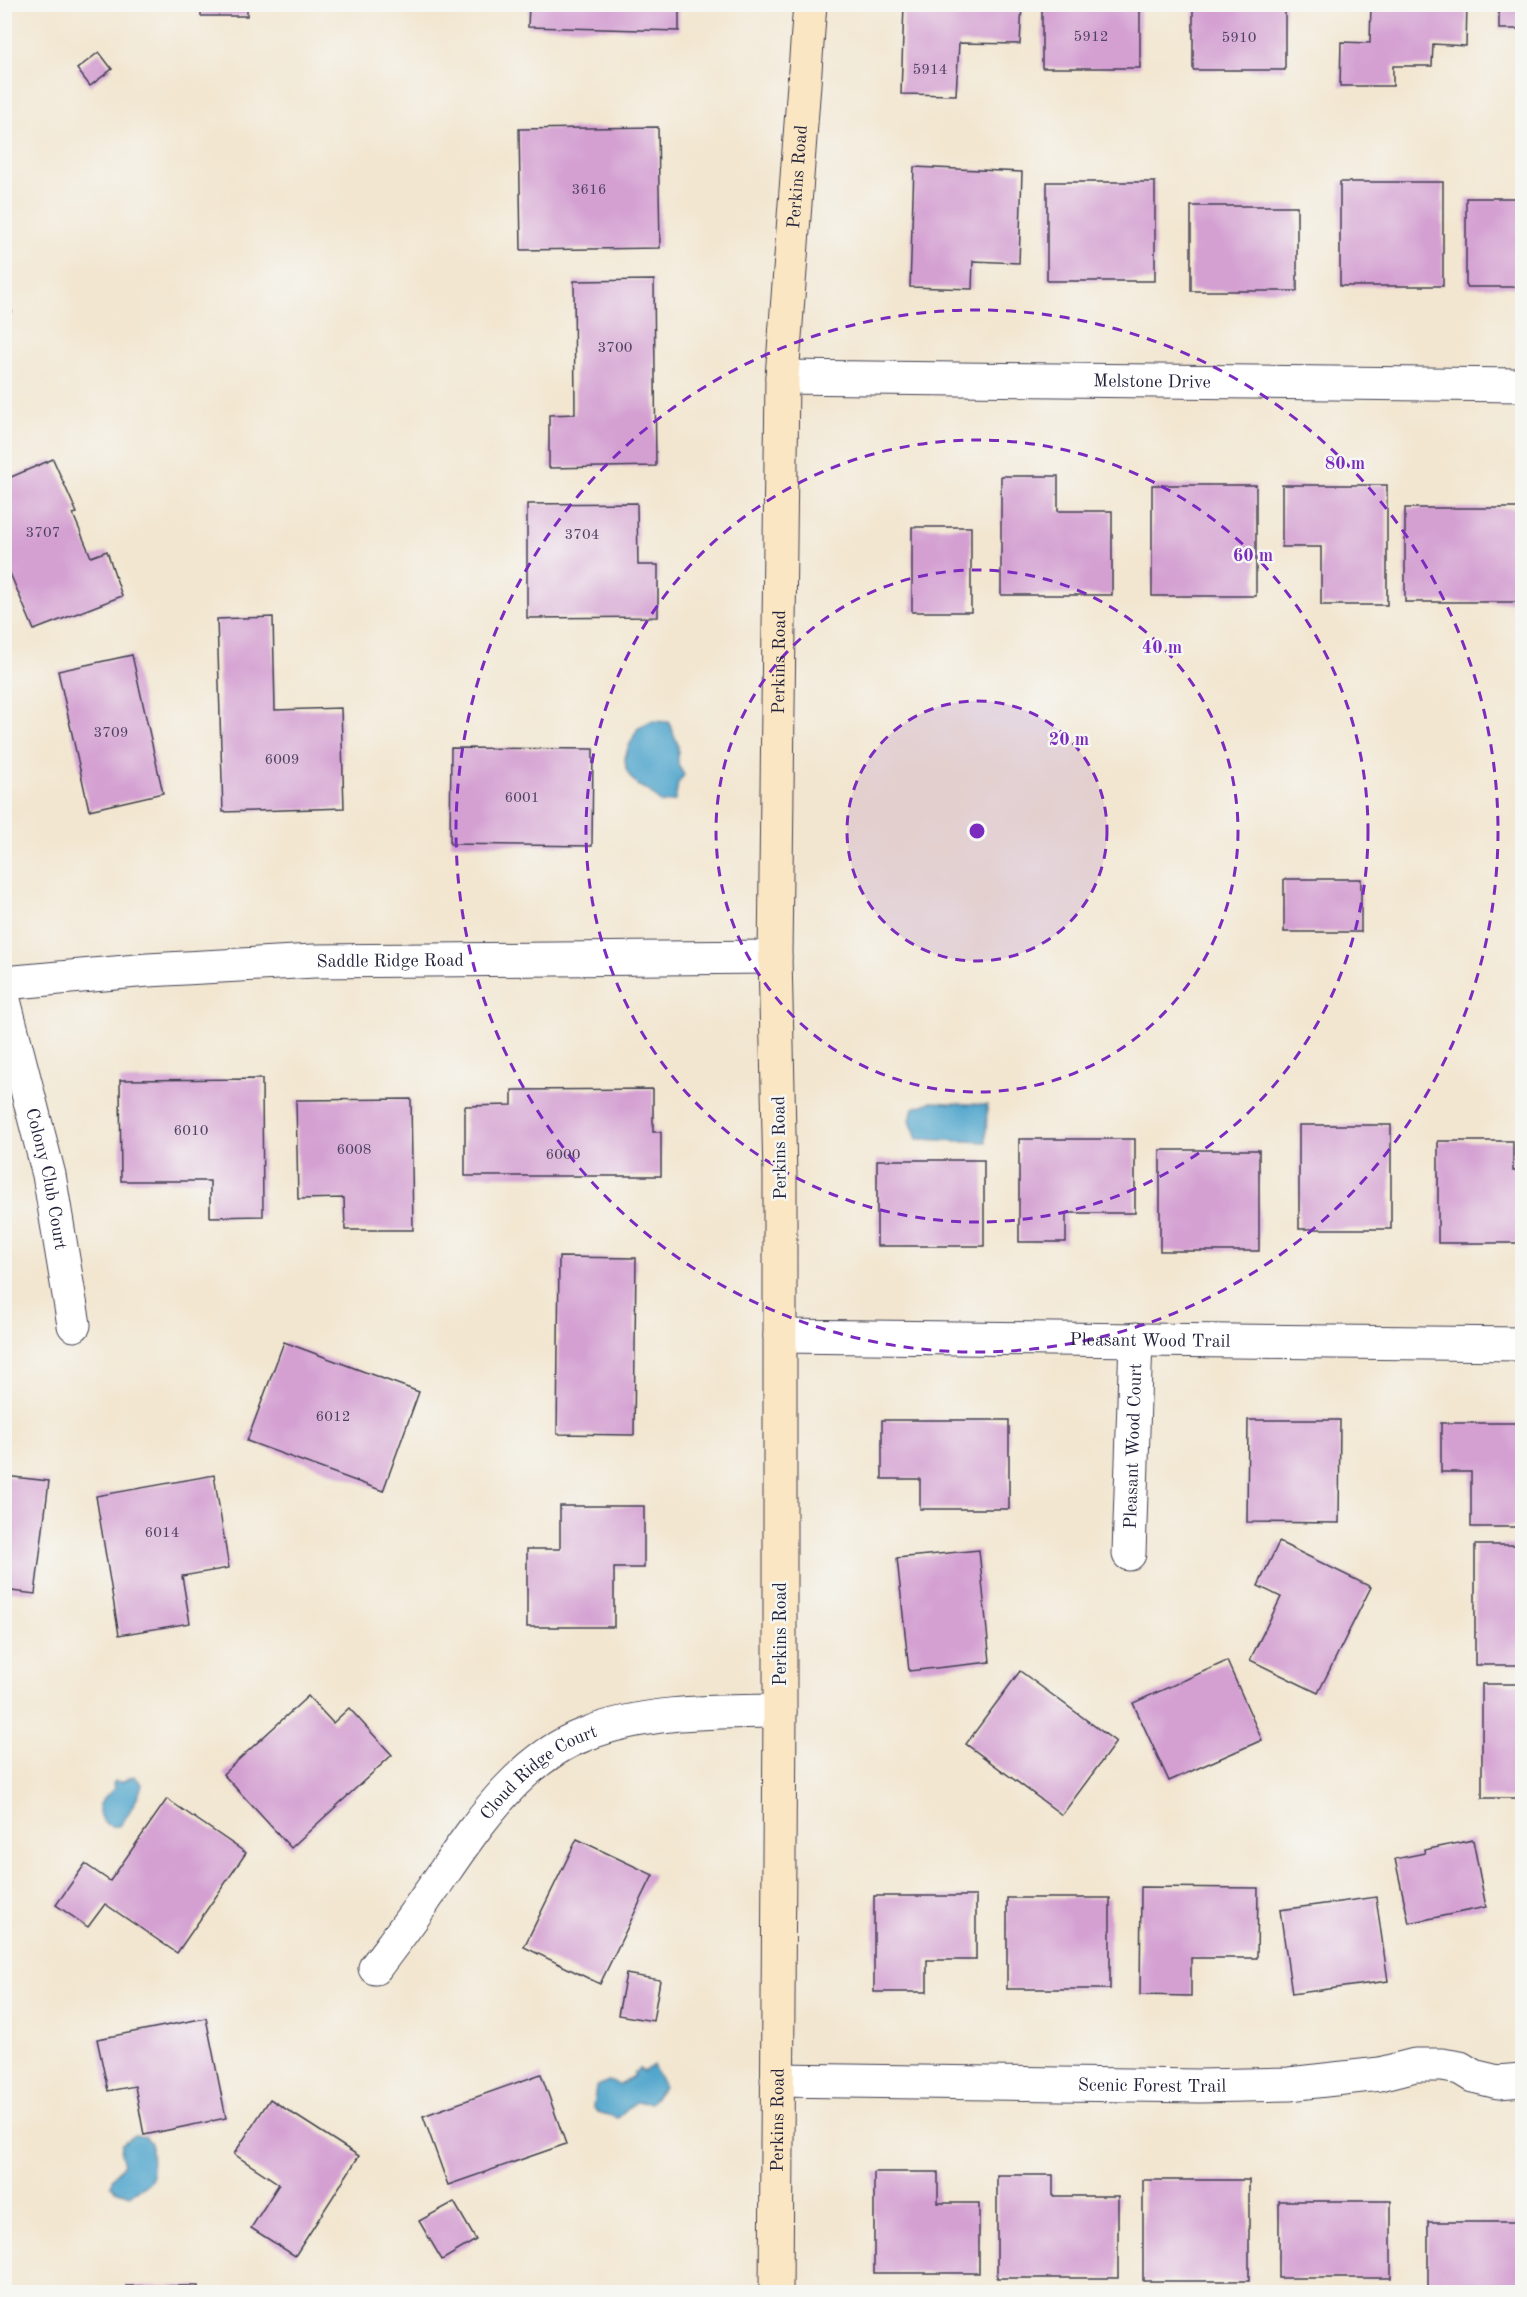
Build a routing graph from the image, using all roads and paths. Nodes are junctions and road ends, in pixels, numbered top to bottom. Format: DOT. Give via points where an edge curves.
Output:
graph roads {
  1 [pos="810,4"];
  2 [pos="782,377"];
  3 [pos="1522,385"];
  4 [pos="776,957"];
  5 [pos="4,983"];
  6 [pos="4,1000"];
  7 [pos="74,1325"];
  8 [pos="780,1336"];
  9 [pos="1136,1339"];
  10 [pos="1522,1344"];
  11 [pos="1129,1554"];
  12 [pos="780,1711"];
  13 [pos="375,1968"];
  14 [pos="777,2080"];
  15 [pos="1522,2080"];
  16 [pos="776,2292"];
  1 -- 2 [label="main road, Perkins Road"];
  2 -- 3 [label="street, Melstone Drive"];
  2 -- 4 [label="main road, Perkins Road"];
  4 -- 5 [label="street, Saddle Ridge Road" via="314,961"];
  4 -- 8 [label="main road, Perkins Road"];
  6 -- 7 [label="street, Colony Club Court" via="49,1175"];
  8 -- 9 [label="street, Pleasant Wood Trail"];
  8 -- 12 [label="main road, Perkins Road"];
  9 -- 10 [label="street, Pleasant Wood Trail"];
  9 -- 11 [label="street, Pleasant Wood Court"];
  12 -- 13 [label="street, Cloud Ridge Court" via="694,1713 635,1720 585,1734 548,1753 499,1800"];
  12 -- 14 [label="main road, Perkins Road"];
  14 -- 15 [label="street, Scenic Forest Trail" via="1222,2086 1334,2080 1415,2065 1442,2065 1498,2082"];
  14 -- 16 [label="main road, Perkins Road"];
}
